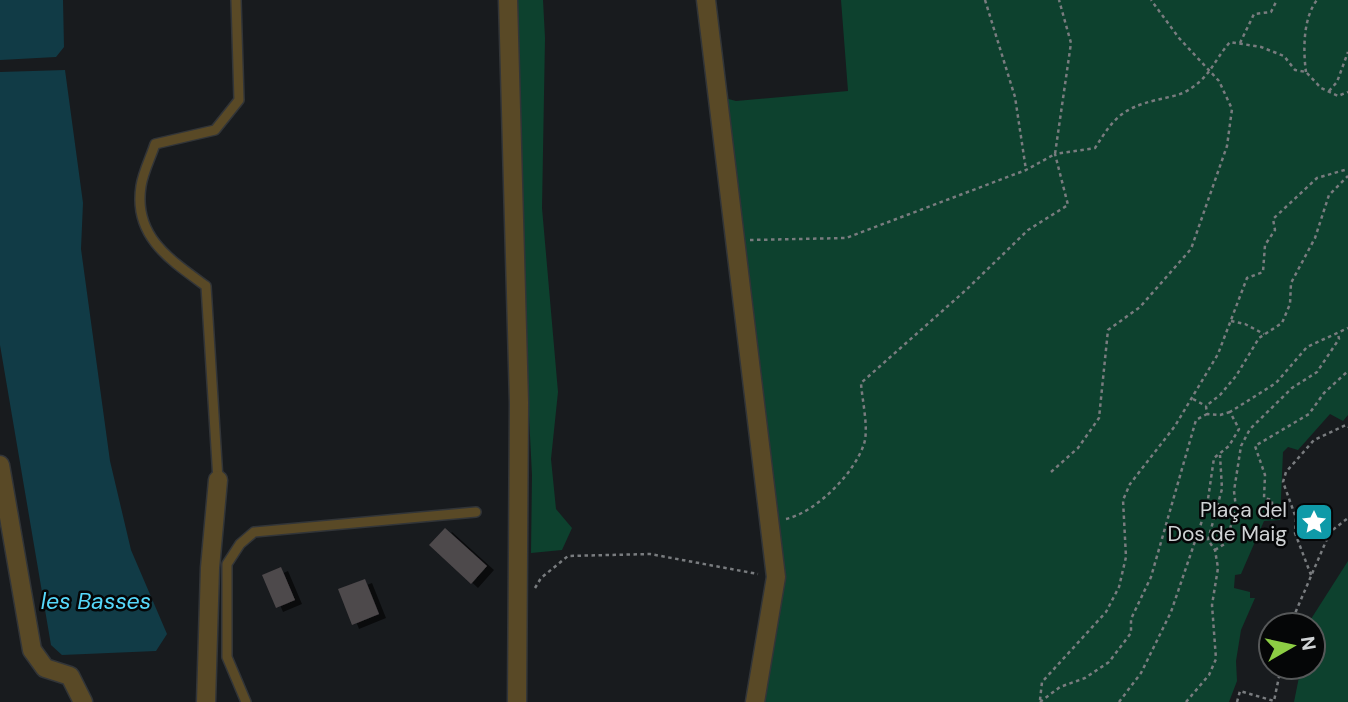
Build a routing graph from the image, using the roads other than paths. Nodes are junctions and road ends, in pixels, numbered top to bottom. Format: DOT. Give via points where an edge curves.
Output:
graph roads {
  1 [pos="236,0"];
  2 [pos="508,0"];
  3 [pos="706,0"];
  4 [pos="0,465"];
  5 [pos="218,480"];
  6 [pos="476,512"];
  7 [pos="83,702"];
  8 [pos="206,702"];
  9 [pos="246,702"];
  10 [pos="517,702"];
  11 [pos="755,702"];
  1 -- 5 [label="lane" via="239,100 215,130 155,144 141,185 140,211 152,243 206,286"];
  2 -- 10 [label="street" via="519,403"];
  3 -- 11 [label="street" via="776,577"];
  4 -- 7 [label="street" via="32,650 45,668 70,676"];
  5 -- 8 [label="street"];
  6 -- 9 [label="lane" via="254,532 228,564 227,657"];
}
